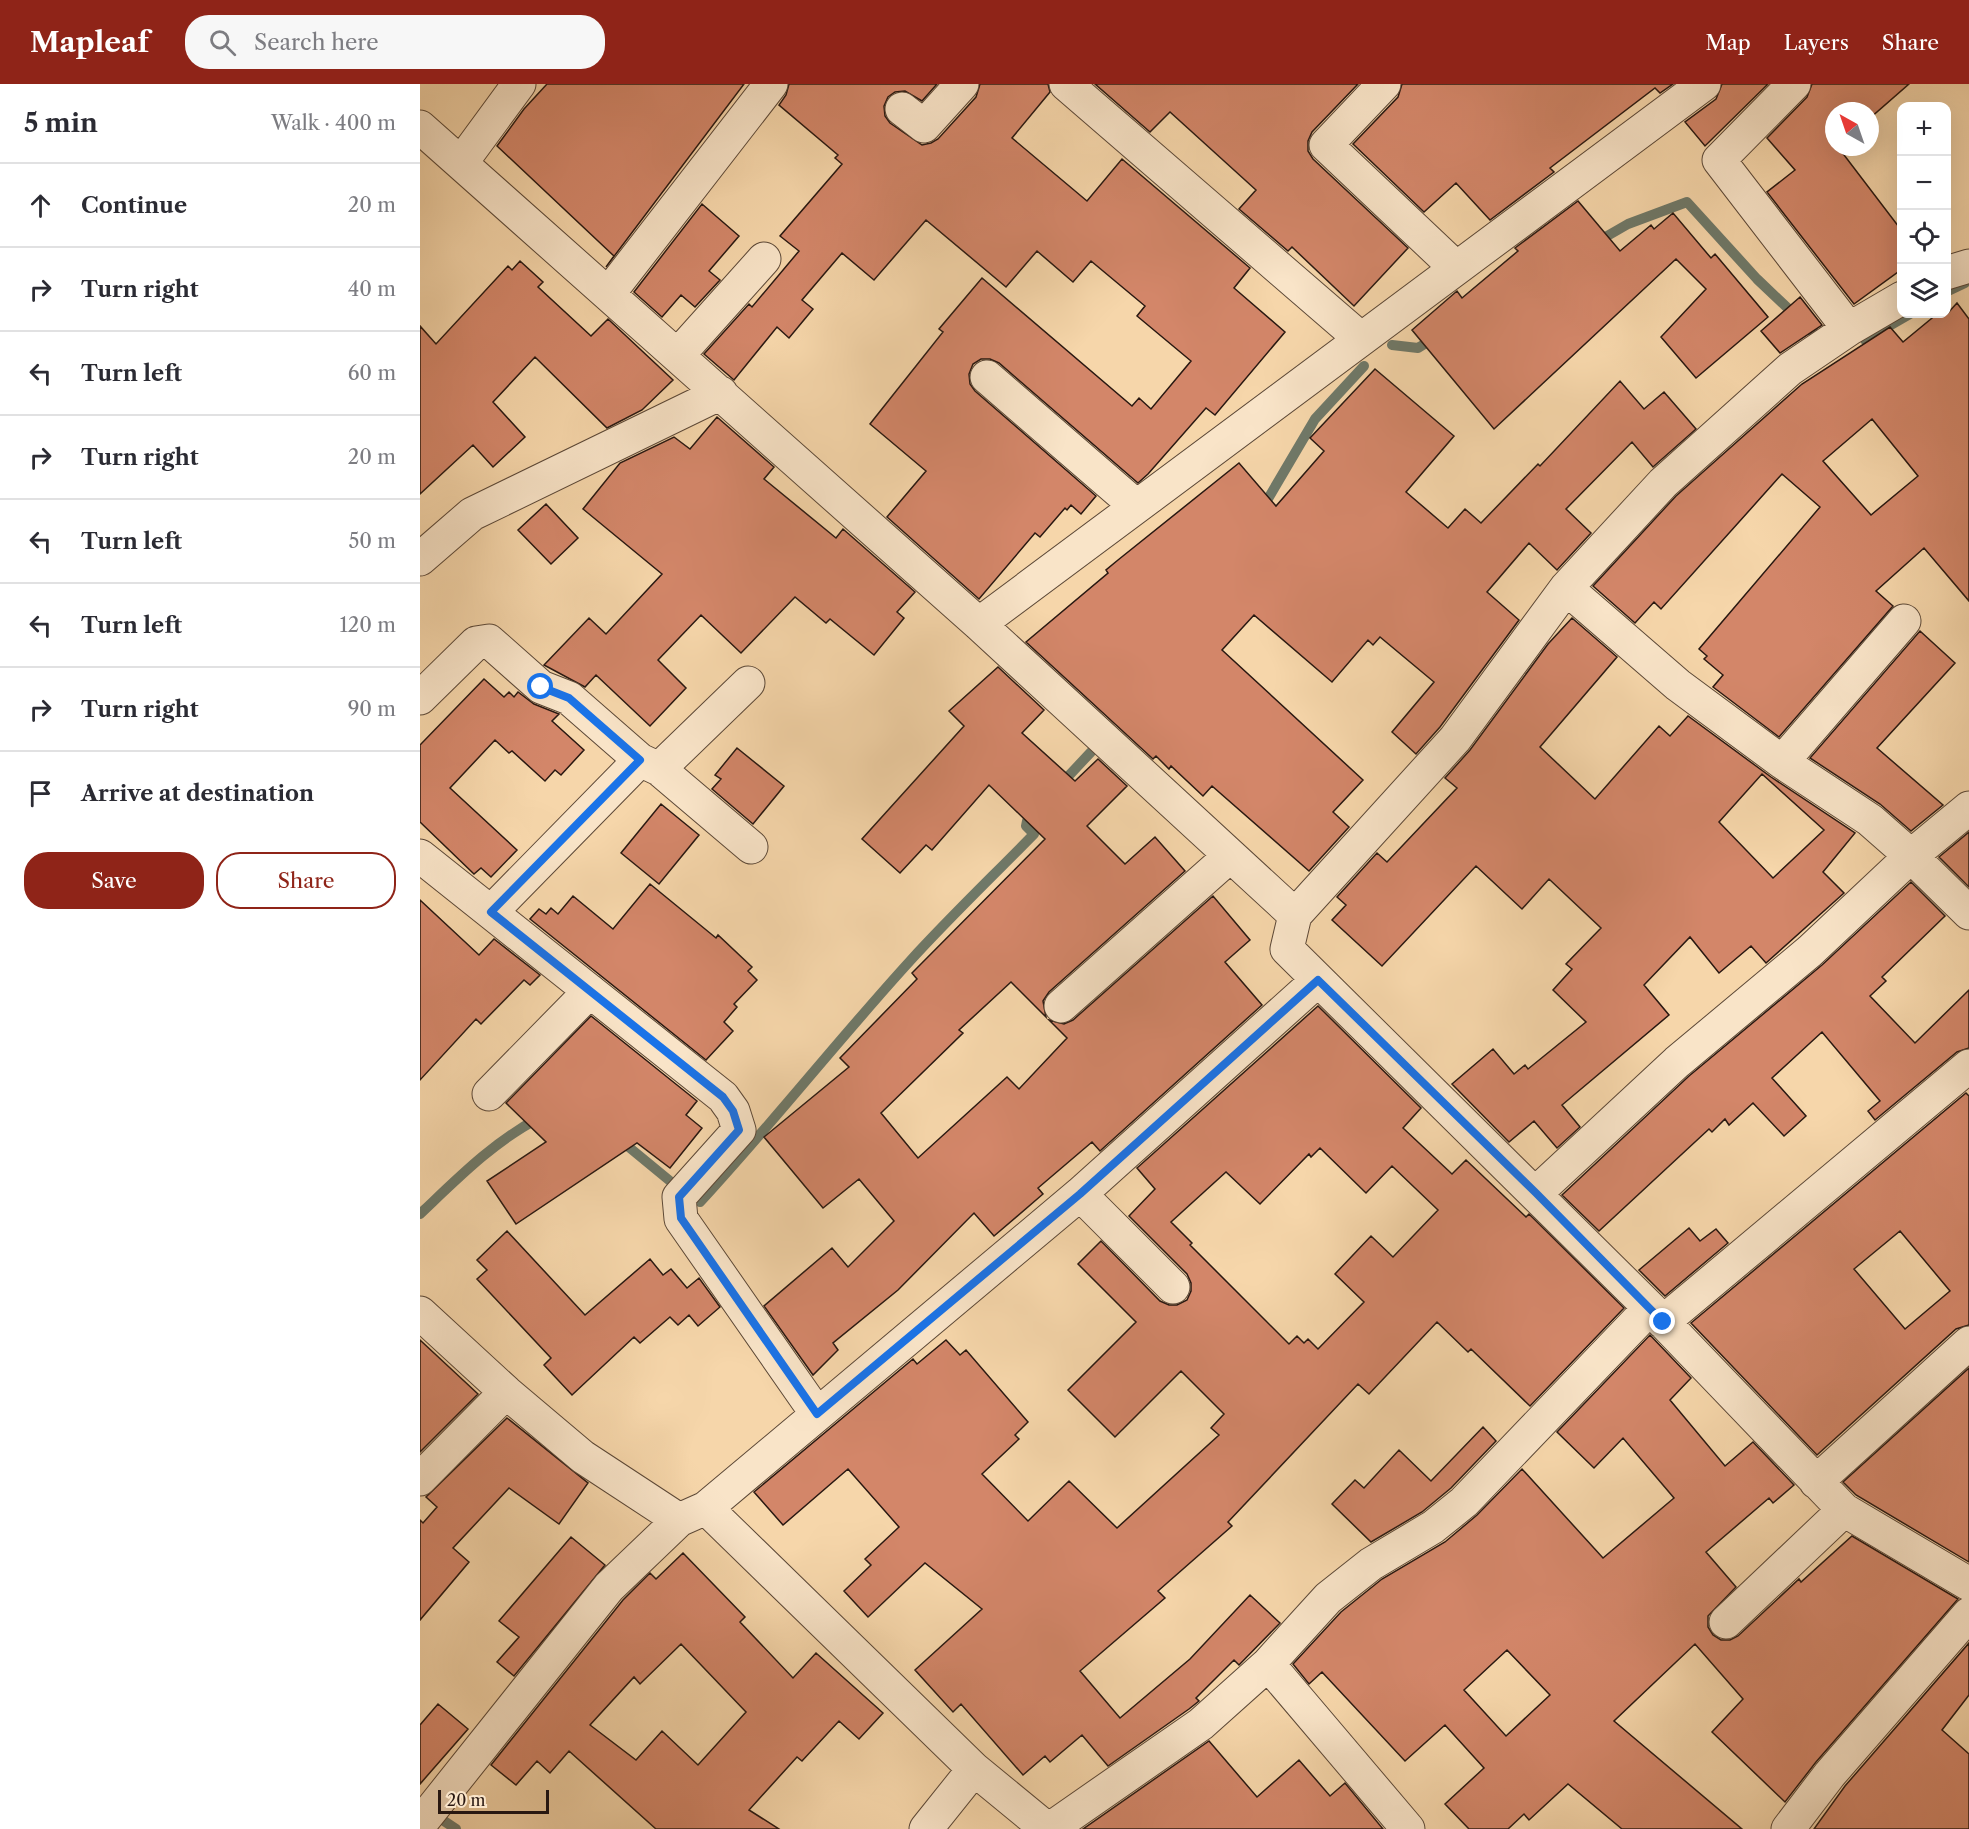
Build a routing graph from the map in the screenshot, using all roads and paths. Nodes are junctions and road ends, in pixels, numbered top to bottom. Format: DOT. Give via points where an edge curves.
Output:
graph roads {
  1 [pos="519,84"];
  2 [pos="771,84"];
  3 [pos="962,84"];
  4 [pos="1066,84"];
  5 [pos="1384,84"];
  6 [pos="1704,84"];
  7 [pos="1794,84"];
  8 [pos="902,109"];
  9 [pos="420,127"];
  10 [pos="461,163"];
  11 [pos="764,259"];
  12 [pos="1969,266"];
  13 [pos="1456,268"];
  14 [pos="1951,272"];
  15 [pos="609,293"];
  16 [pos="1897,301"];
  17 [pos="1849,329"];
  18 [pos="1361,339"];
  19 [pos="678,355"];
  20 [pos="987,377"];
  21 [pos="722,393"];
  22 [pos="1136,506"];
  23 [pos="420,559"];
  24 [pos="1566,588"];
  25 [pos="1904,621"];
  26 [pos="979,624"];
  27 [pos="748,683"];
  28 [pos="420,698"];
  29 [pos="1782,762"];
  30 [pos="649,765"];
  31 [pos="1969,808"];
  32 [pos="751,847"];
  33 [pos="420,856"];
  34 [pos="1230,856"];
  35 [pos="1911,856"];
  36 [pos="491,912"];
  37 [pos="1969,913"];
  38 [pos="1295,915"];
  39 [pos="1318,980"];
  40 [pos="590,991"];
  41 [pos="1061,1006"];
  42 [pos="1969,1066"];
  43 [pos="489,1094"];
  44 [pos="1536,1193"];
  45 [pos="1080,1194"];
  46 [pos="1173,1287"];
  47 [pos="420,1313"];
  48 [pos="1657,1315"];
  49 [pos="1969,1343"];
  50 [pos="506,1392"];
  51 [pos="817,1414"];
  52 [pos="420,1479"];
  53 [pos="1816,1482"];
  54 [pos="1844,1510"];
  55 [pos="693,1514"];
  56 [pos="1969,1584"];
  57 [pos="1969,1614"];
  58 [pos="1726,1622"];
  59 [pos="1268,1664"];
  60 [pos="974,1769"];
  61 [pos="420,1824"];
  62 [pos="926,1829"];
  63 [pos="1049,1829"];
  64 [pos="1408,1829"];
  65 [pos="1788,1829"];
  1 -- 10 [label="street"];
  2 -- 15 [label="street"];
  3 -- 8 [label="street" via="924,126"];
  4 -- 18 [label="street"];
  5 -- 13 [label="street" via="1326,145"];
  6 -- 13 [label="street"];
  7 -- 17 [label="street" via="1719,160"];
  9 -- 10 [label="street"];
  10 -- 15 [label="street"];
  11 -- 19 [label="street"];
  12 -- 14 [label="street"];
  13 -- 18 [label="street"];
  15 -- 19 [label="street"];
  16 -- 17 [label="street"];
  17 -- 24 [label="street" via="1790,369 1663,483"];
  18 -- 22 [label="street"];
  19 -- 21 [label="street"];
  20 -- 22 [label="street"];
  21 -- 23 [label="street" via="472,514"];
  21 -- 26 [label="street"];
  22 -- 26 [label="street"];
  24 -- 29 [label="street" via="1678,685"];
  24 -- 38 [label="street" via="1455,739"];
  25 -- 29 [label="street"];
  26 -- 34 [label="street"];
  27 -- 30 [label="street"];
  28 -- 30 [label="street" via="476,643 489,641 541,687 569,698"];
  29 -- 35 [label="street" via="1870,820"];
  30 -- 32 [label="street"];
  30 -- 36 [label="street"];
  31 -- 35 [label="street"];
  33 -- 36 [label="street"];
  34 -- 38 [label="street"];
  34 -- 41 [label="street"];
  35 -- 37 [label="street"];
  35 -- 44 [label="street" via="1810,951 1677,1062"];
  36 -- 40 [label="street"];
  38 -- 39 [label="street" via="1287,950"];
  39 -- 44 [label="street"];
  39 -- 45 [label="street"];
  40 -- 43 [label="street"];
  40 -- 51 [label="street" via="723,1097 733,1111 739,1130 679,1197 681,1218"];
  42 -- 48 [label="street"];
  44 -- 48 [label="street"];
  45 -- 46 [label="street"];
  45 -- 51 [label="street"];
  47 -- 50 [label="street"];
  48 -- 53 [label="street"];
  48 -- 59 [label="street" via="1464,1502 1433,1527 1371,1564 1329,1598"];
  49 -- 53 [label="street"];
  50 -- 52 [label="street"];
  50 -- 55 [label="street" via="584,1457"];
  51 -- 55 [label="street"];
  53 -- 54 [label="street"];
  54 -- 56 [label="street"];
  54 -- 58 [label="street"];
  55 -- 60 [label="street"];
  55 -- 61 [label="street" via="609,1587"];
  57 -- 65 [label="street" via="1830,1774"];
  59 -- 63 [label="street" via="1202,1724"];
  59 -- 64 [label="street"];
  60 -- 62 [label="street"];
  60 -- 63 [label="street"];
}
